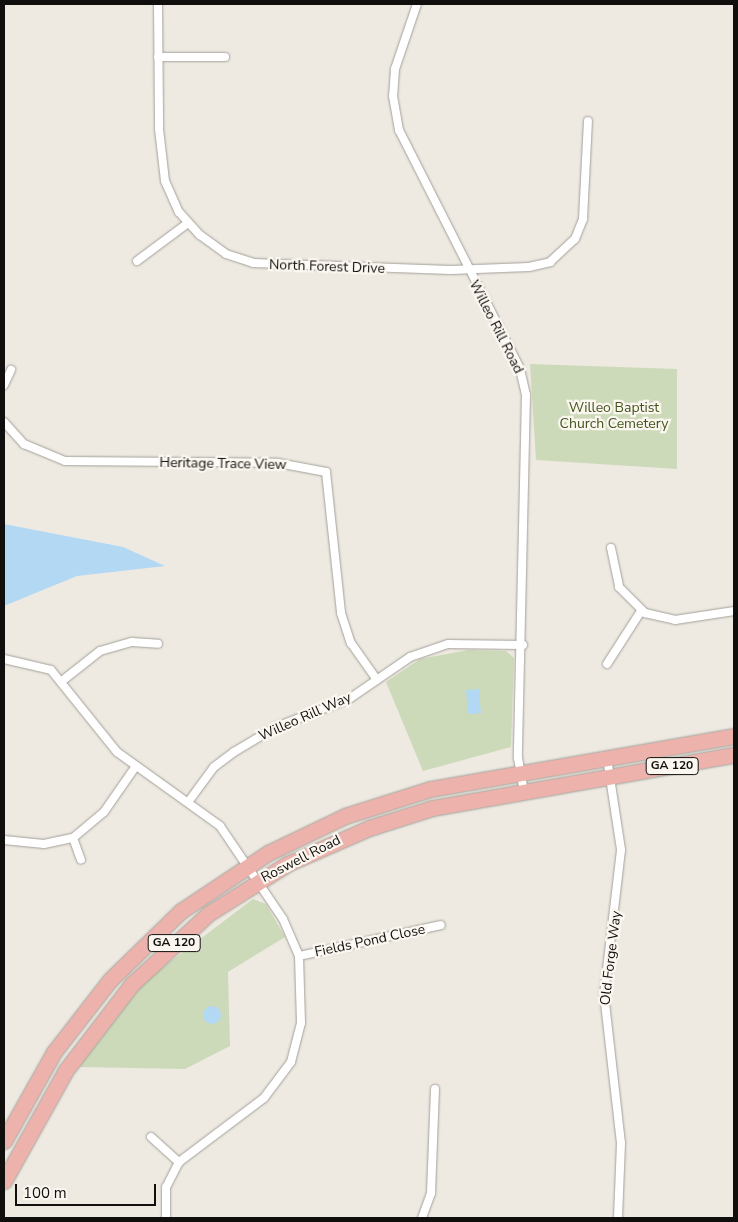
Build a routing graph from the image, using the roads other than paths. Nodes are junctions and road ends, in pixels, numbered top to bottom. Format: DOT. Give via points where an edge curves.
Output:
graph roads {
  1 [pos="158,4"];
  2 [pos="417,4"];
  3 [pos="158,57"];
  4 [pos="225,57"];
  5 [pos="588,121"];
  6 [pos="188,223"];
  7 [pos="137,261"];
  8 [pos="466,270"];
  9 [pos="12,370"];
  10 [pos="4,385"];
  11 [pos="4,422"];
  12 [pos="611,548"];
  13 [pos="641,611"];
  14 [pos="734,611"];
  15 [pos="158,644"];
  16 [pos="523,646"];
  17 [pos="4,659"];
  18 [pos="608,664"];
  19 [pos="62,680"];
  20 [pos="377,680"];
  21 [pos="734,736"];
  22 [pos="734,756"];
  23 [pos="607,758"];
  24 [pos="136,766"];
  25 [pos="521,772"];
  26 [pos="611,776"];
  27 [pos="524,791"];
  28 [pos="189,801"];
  29 [pos="73,838"];
  30 [pos="4,840"];
  31 [pos="81,860"];
  32 [pos="249,864"];
  33 [pos="259,880"];
  34 [pos="441,925"];
  35 [pos="299,956"];
  36 [pos="435,1089"];
  37 [pos="151,1137"];
  38 [pos="4,1142"];
  39 [pos="179,1162"];
  40 [pos="4,1181"];
  41 [pos="166,1218"];
  42 [pos="422,1218"];
  43 [pos="618,1218"];
  1 -- 3 [label="street, North Forest Drive"];
  2 -- 8 [label="street, Willeo Rill Road" via="394,69 396,120 410,158"];
  3 -- 4 [label="street"];
  3 -- 6 [label="street, North Forest Drive" via="162,167 171,197"];
  5 -- 8 [label="street, North Forest Drive" via="586,206 570,245 558,257 539,266"];
  6 -- 7 [label="street"];
  6 -- 8 [label="street, North Forest Drive" via="226,254 266,266"];
  8 -- 16 [label="street, Willeo Rill Road" via="520,369 526,395"];
  9 -- 10 [label="street"];
  11 -- 20 [label="street, Heritage Trace View" via="24,444 65,461 278,463 326,472 341,613 351,643"];
  12 -- 13 [label="street" via="619,587"];
  13 -- 14 [label="street" via="675,620"];
  13 -- 18 [label="street"];
  15 -- 19 [label="street" via="132,642 100,651"];
  16 -- 20 [label="street, Willeo Rill Way" via="439,646 410,657"];
  16 -- 25 [label="street, Willeo Rill Road"];
  17 -- 19 [label="street" via="40,664"];
  19 -- 24 [label="street" via="106,740"];
  20 -- 28 [label="street, Willeo Rill Way" via="348,699 276,727 234,752 214,767"];
  21 -- 23 [label="highway, Roswell Road / GA 120"];
  22 -- 26 [label="highway, Roswell Road / GA 120"];
  23 -- 25 [label="highway, Roswell Road / GA 120"];
  23 -- 26 [label="street, Old Forge Way"];
  24 -- 28 [label="street"];
  24 -- 29 [label="street" via="104,812"];
  25 -- 27 [label="street, Willeo Rill Road"];
  25 -- 32 [label="highway, Roswell Road / GA 120" via="376,804 308,832"];
  26 -- 27 [label="highway, Roswell Road / GA 120"];
  26 -- 43 [label="street, Old Forge Way" via="621,872 604,994 621,1143"];
  27 -- 33 [label="highway, Roswell Road / GA 120" via="399,817 319,848"];
  28 -- 32 [label="street" via="220,826"];
  29 -- 30 [label="street" via="44,844"];
  29 -- 31 [label="street"];
  32 -- 33 [label="street"];
  32 -- 38 [label="highway, Roswell Road / GA 120" via="181,911 110,980 54,1052"];
  33 -- 35 [label="street" via="283,919"];
  33 -- 40 [label="highway, Roswell Road / GA 120" via="182,936 110,1007 66,1070"];
  34 -- 35 [label="street, Fields Pond Close"];
  35 -- 39 [label="street" via="299,1036 284,1074 264,1098"];
  36 -- 42 [label="street" via="431,1193"];
  37 -- 39 [label="street"];
  39 -- 41 [label="street" via="166,1187"];
}
